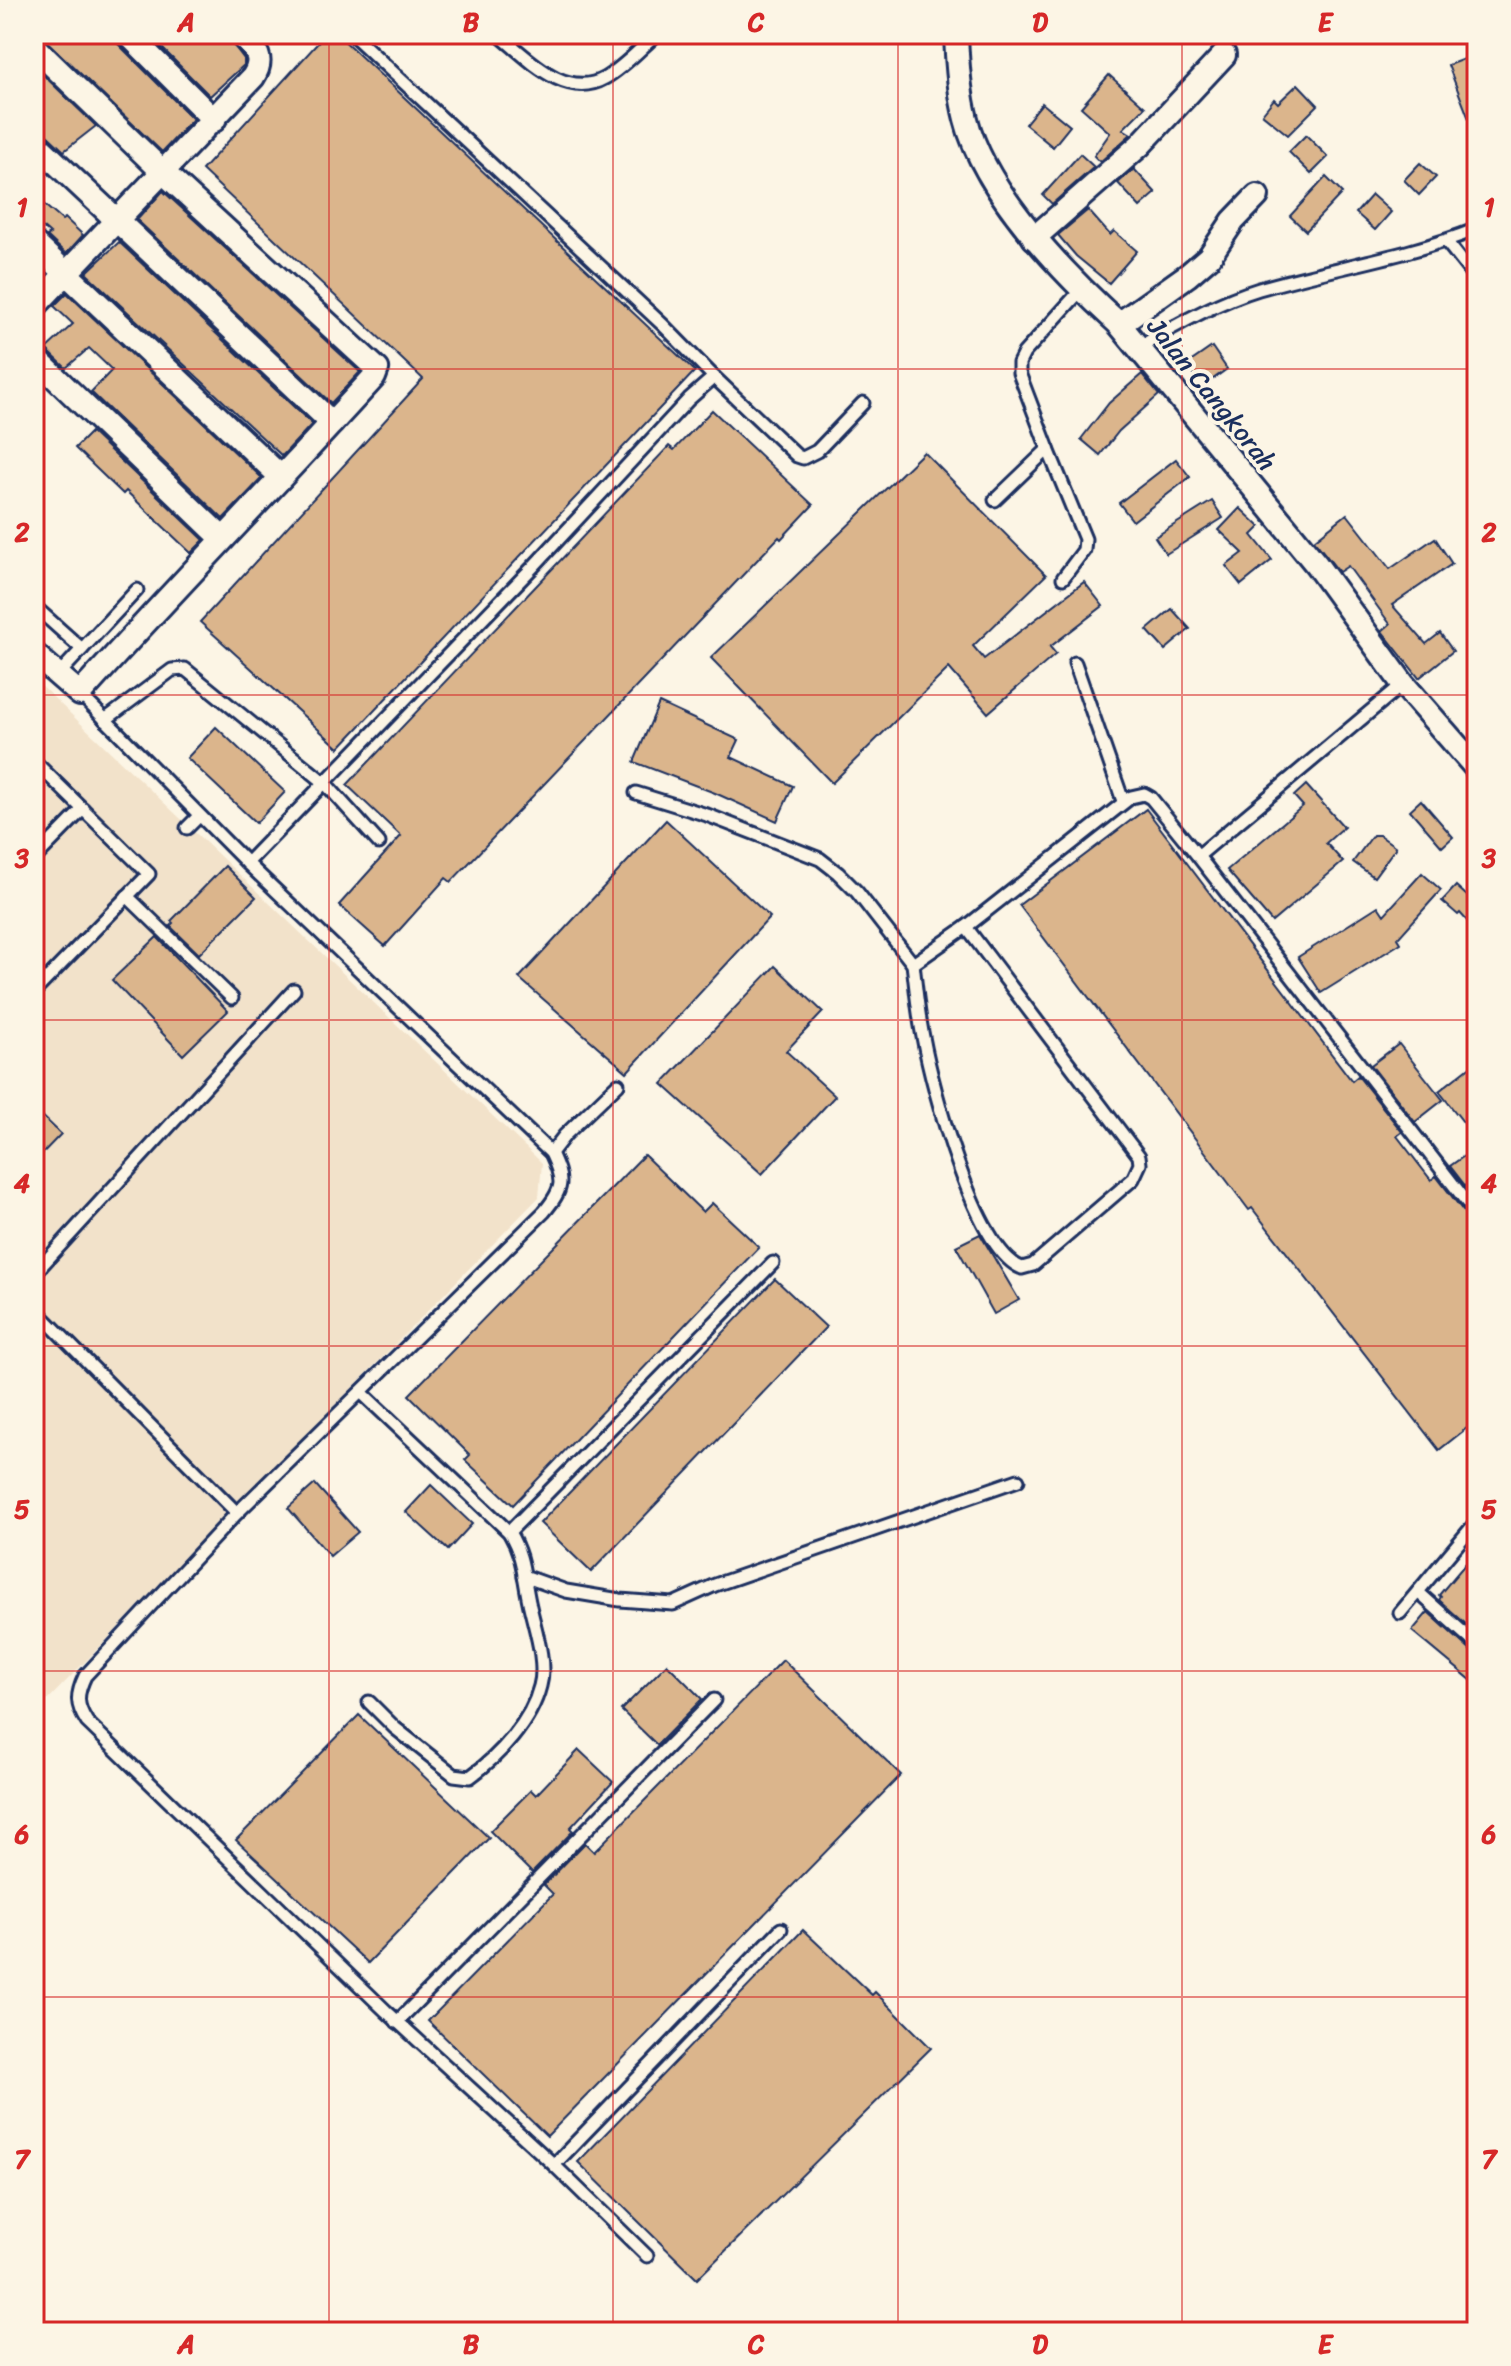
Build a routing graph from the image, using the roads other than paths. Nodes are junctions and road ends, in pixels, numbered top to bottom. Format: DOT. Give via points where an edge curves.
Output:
graph roads {
  1 [pos="128,34"];
  2 [pos="240,34"];
  3 [pos="352,34"];
  4 [pos="498,34"];
  5 [pos="657,34"];
  6 [pos="956,34"];
  7 [pos="34,47"];
  8 [pos="1224,55"];
  9 [pos="214,120"];
  10 [pos="34,142"];
  11 [pos="162,171"];
  12 [pos="1257,196"];
  13 [pos="117,220"];
  14 [pos="1477,229"];
  15 [pos="1034,238"];
  16 [pos="1446,241"];
  17 [pos="34,243"];
  18 [pos="66,274"];
  19 [pos="1477,280"];
  20 [pos="1081,290"];
  21 [pos="34,307"];
  22 [pos="1119,324"];
  23 [pos="1138,348"];
  24 [pos="34,357"];
  25 [pos="714,377"];
  26 [pos="863,403"];
  27 [pos="332,423"];
  28 [pos="1048,449"];
  29 [pos="281,477"];
  30 [pos="995,500"];
  31 [pos="222,538"];
  32 [pos="1063,578"];
  33 [pos="137,590"];
  34 [pos="34,606"];
  35 [pos="82,649"];
  36 [pos="34,654"];
  37 [pos="1075,663"];
  38 [pos="58,675"];
  39 [pos="1403,684"];
  40 [pos="80,694"];
  41 [pos="105,720"];
  42 [pos="34,761"];
  43 [pos="1477,769"];
  44 [pos="325,783"];
  45 [pos="636,793"];
  46 [pos="1123,801"];
  47 [pos="83,809"];
  48 [pos="199,816"];
  49 [pos="187,828"];
  50 [pos="379,843"];
  51 [pos="1198,856"];
  52 [pos="34,859"];
  53 [pos="247,863"];
  54 [pos="127,896"];
  55 [pos="966,927"];
  56 [pos="913,964"];
  57 [pos="294,990"];
  58 [pos="34,992"];
  59 [pos="232,998"];
  60 [pos="618,1084"];
  61 [pos="551,1153"];
  62 [pos="1477,1215"];
  63 [pos="773,1263"];
  64 [pos="34,1274"];
  65 [pos="34,1308"];
  66 [pos="362,1393"];
  67 [pos="1018,1480"];
  68 [pos="237,1513"];
  69 [pos="1477,1521"];
  70 [pos="509,1532"];
  71 [pos="524,1576"];
  72 [pos="1418,1592"];
  73 [pos="1400,1613"];
  74 [pos="1477,1645"];
  75 [pos="714,1700"];
  76 [pos="369,1702"];
  77 [pos="781,1929"];
  78 [pos="397,2022"];
  79 [pos="554,2165"];
  80 [pos="647,2256"];
  1 -- 9 [label="street"];
  2 -- 9 [label="street" via="256,50 259,68"];
  3 -- 25 [label="lane"];
  4 -- 5 [label="lane" via="556,79 573,85 605,78"];
  6 -- 15 [label="street, Jalan Cangkorah" via="966,121 986,169"];
  7 -- 11 [label="street"];
  8 -- 15 [label="street" via="1140,145"];
  9 -- 11 [label="street"];
  10 -- 13 [label="street"];
  11 -- 13 [label="street"];
  11 -- 27 [label="street" via="374,364 374,377"];
  12 -- 22 [label="street" via="1209,257"];
  13 -- 18 [label="street"];
  13 -- 27 [label="street"];
  14 -- 16 [label="lane"];
  15 -- 20 [label="street, Jalan Cangkorah"];
  16 -- 19 [label="lane"];
  16 -- 23 [label="lane" via="1256,290"];
  17 -- 18 [label="street"];
  18 -- 21 [label="street"];
  18 -- 29 [label="street"];
  20 -- 22 [label="street, Jalan Cangkorah"];
  20 -- 28 [label="lane" via="1019,363"];
  22 -- 23 [label="street, Jalan Cangkorah"];
  23 -- 39 [label="street, Jalan Cangkorah" via="1316,564"];
  24 -- 31 [label="street"];
  25 -- 26 [label="lane" via="803,458 817,451"];
  25 -- 44 [label="lane"];
  27 -- 29 [label="street"];
  28 -- 30 [label="lane"];
  28 -- 32 [label="lane" via="1085,539 1084,550"];
  29 -- 31 [label="street"];
  31 -- 40 [label="street"];
  33 -- 35 [label="lane"];
  34 -- 35 [label="lane"];
  35 -- 38 [label="lane"];
  36 -- 38 [label="street"];
  37 -- 46 [label="lane"];
  38 -- 40 [label="street"];
  39 -- 43 [label="street, Jalan Cangkorah"];
  39 -- 51 [label="lane"];
  40 -- 41 [label="lane"];
  41 -- 44 [label="lane" via="172,670 185,669"];
  41 -- 48 [label="lane"];
  42 -- 47 [label="lane"];
  44 -- 50 [label="lane"];
  44 -- 53 [label="lane"];
  45 -- 56 [label="lane" via="820,859 857,892"];
  46 -- 51 [label="lane" via="1138,794 1151,798"];
  46 -- 55 [label="lane"];
  47 -- 52 [label="lane"];
  47 -- 54 [label="lane" via="148,873"];
  48 -- 49 [label="lane"];
  48 -- 53 [label="lane"];
  51 -- 62 [label="lane"];
  53 -- 61 [label="lane"];
  54 -- 58 [label="lane"];
  54 -- 59 [label="lane"];
  55 -- 56 [label="lane"];
  55 -- 56 [label="lane" via="1139,1156 1133,1179 1033,1265 1022,1268 1004,1258 975,1210 950,1141 923,1037"];
  57 -- 64 [label="lane"];
  60 -- 61 [label="lane"];
  61 -- 66 [label="lane" via="560,1173 555,1199"];
  63 -- 70 [label="lane"];
  65 -- 68 [label="lane"];
  66 -- 68 [label="lane"];
  66 -- 70 [label="lane"];
  67 -- 71 [label="lane" via="673,1604 566,1591"];
  68 -- 78 [label="lane" via="85,1676 77,1692 78,1708"];
  69 -- 72 [label="lane"];
  70 -- 71 [label="lane" via="521,1552"];
  71 -- 76 [label="lane" via="539,1642 541,1685 523,1723 483,1767 470,1777 454,1775"];
  72 -- 73 [label="lane"];
  72 -- 74 [label="lane"];
  75 -- 78 [label="lane"];
  77 -- 79 [label="lane"];
  78 -- 79 [label="lane"];
  79 -- 80 [label="lane"];
}
